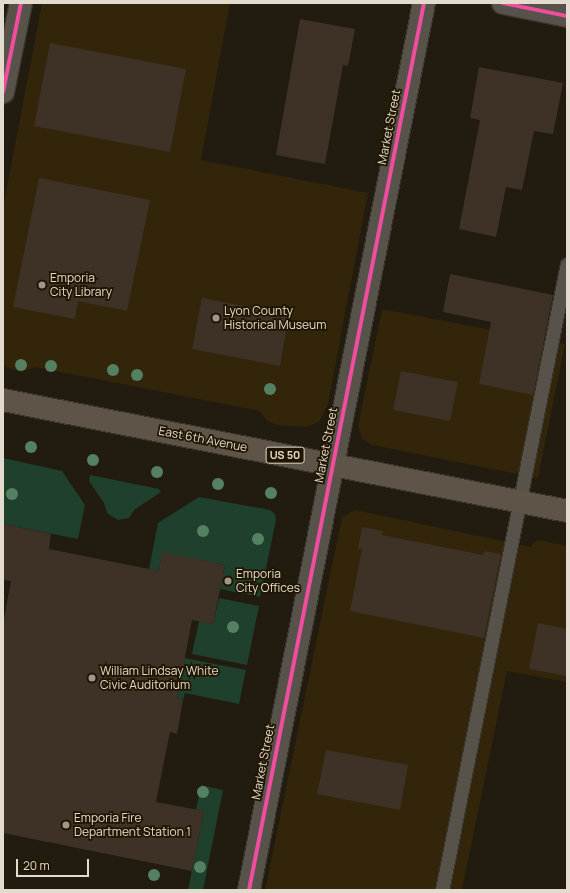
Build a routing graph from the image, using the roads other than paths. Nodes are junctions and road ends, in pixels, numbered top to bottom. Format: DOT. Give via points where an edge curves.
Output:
graph roads {
  1 [pos="21,3"];
  2 [pos="424,3"];
  3 [pos="503,3"];
  4 [pos="567,16"];
  5 [pos="3,92"];
  6 [pos="567,264"];
  7 [pos="3,400"];
  8 [pos="332,464"];
  9 [pos="519,502"];
  10 [pos="567,511"];
  11 [pos="248,890"];
  12 [pos="442,890"];
  1 -- 5 [label="street"];
  2 -- 8 [label="street, Market Street"];
  3 -- 4 [label="street"];
  6 -- 9 [label="lane"];
  7 -- 8 [label="main road, East 6th Avenue / US 50"];
  8 -- 9 [label="main road, East 6th Avenue / US 50"];
  8 -- 11 [label="street, Market Street"];
  9 -- 10 [label="main road, East 6th Avenue / US 50"];
  9 -- 12 [label="lane"];
}
